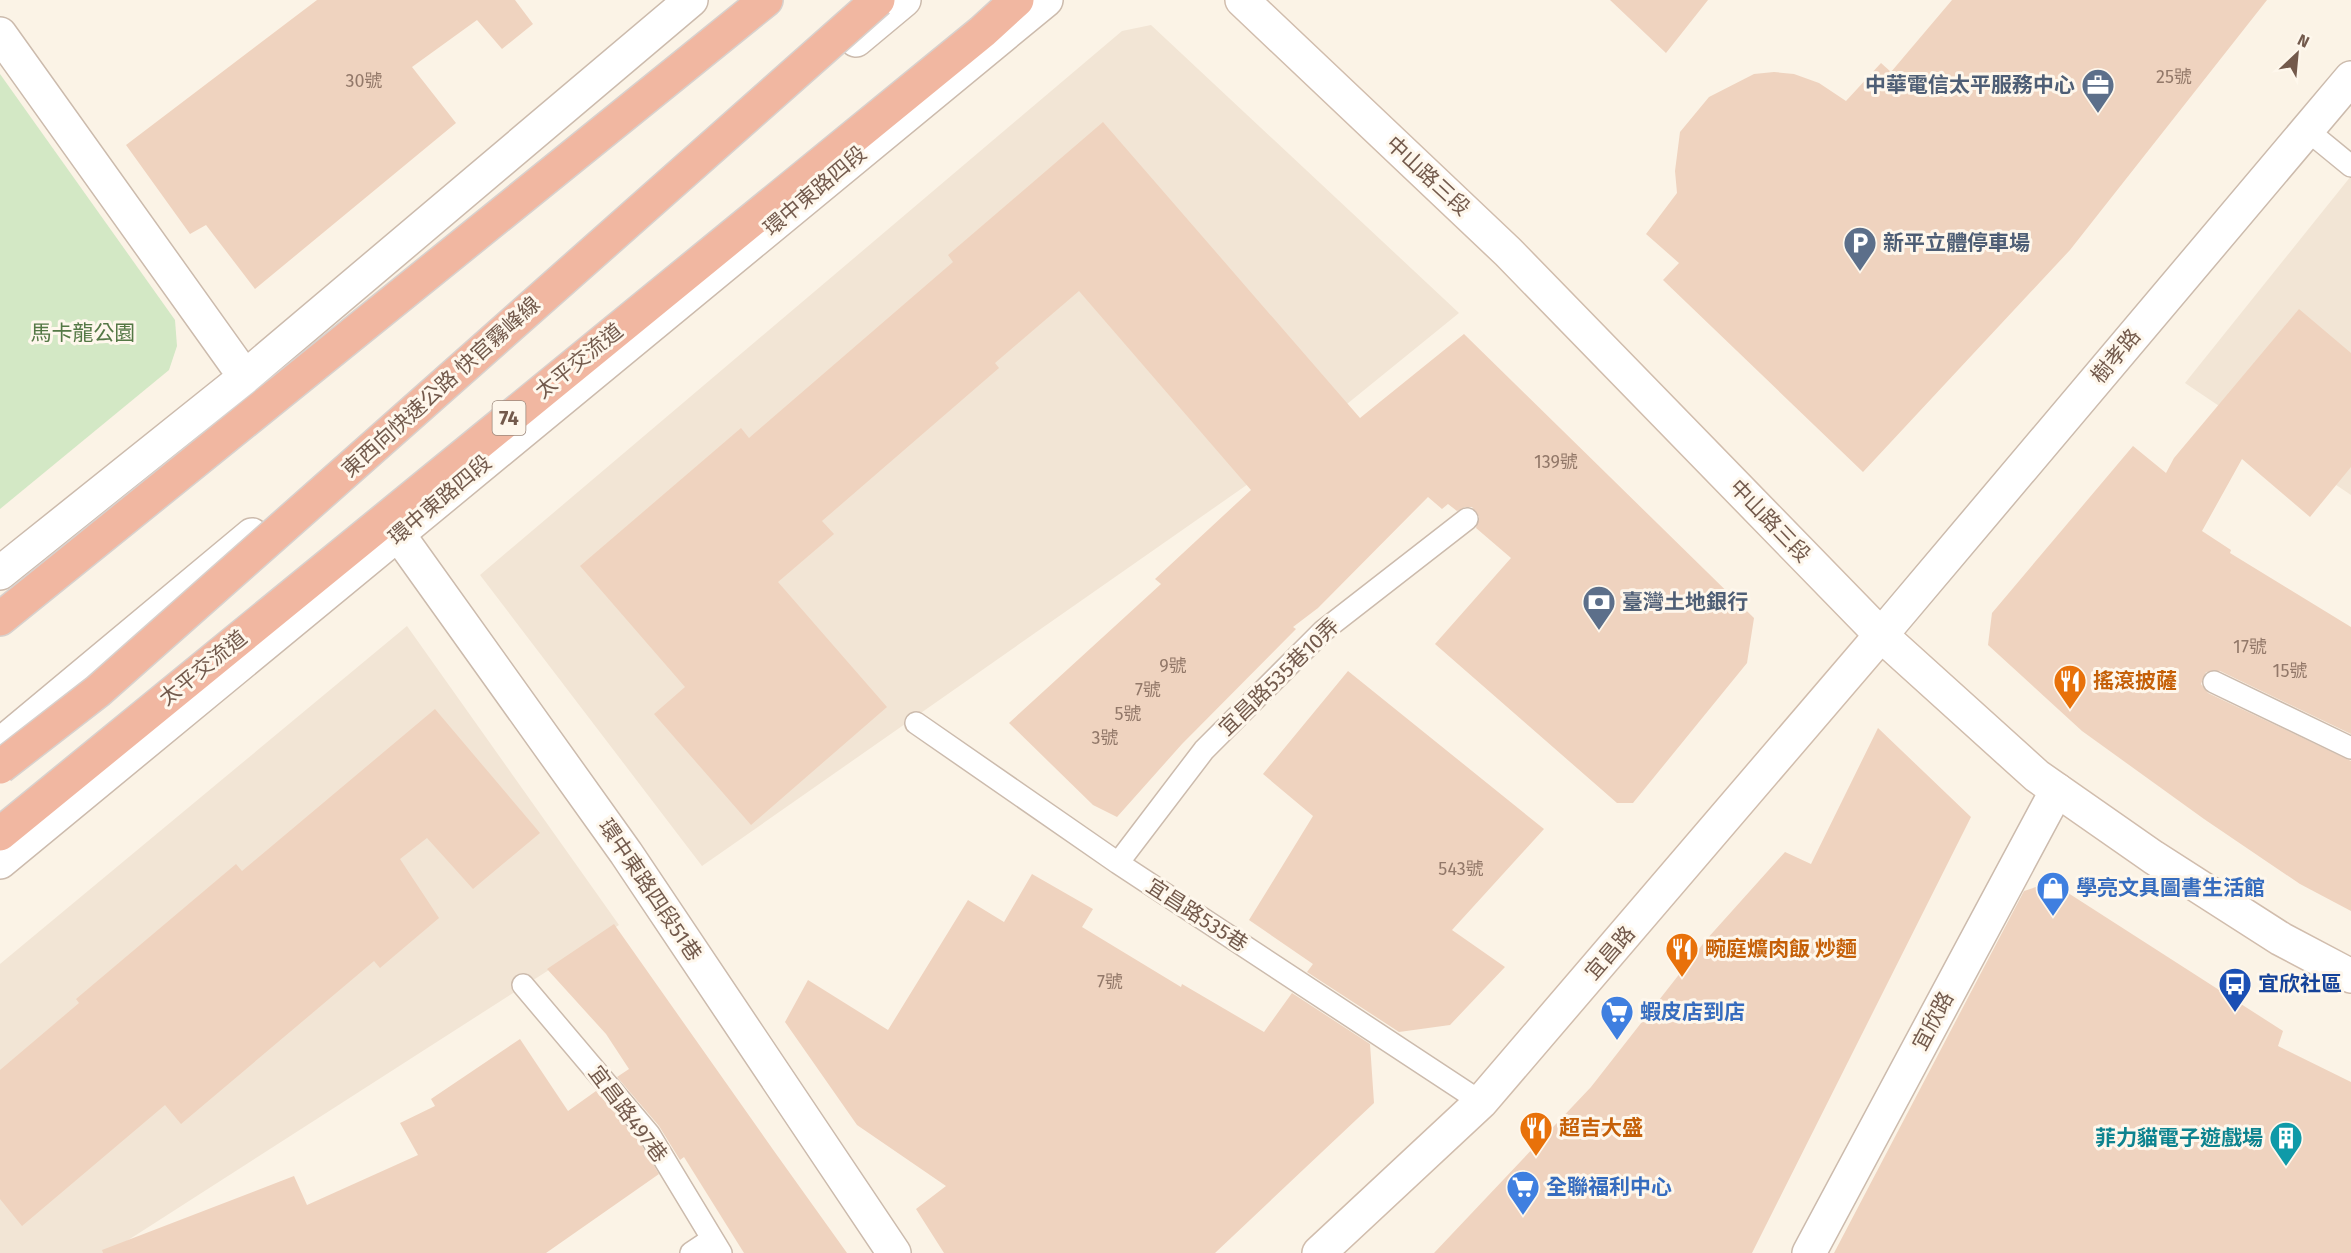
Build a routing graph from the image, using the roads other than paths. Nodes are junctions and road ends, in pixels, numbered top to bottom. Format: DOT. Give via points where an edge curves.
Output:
graph roads {
  1 [pos="691,0"];
  2 [pos="766,0"];
  3 [pos="878,0"];
  4 [pos="904,0"];
  5 [pos="1017,0"];
  6 [pos="1046,0"];
  7 [pos="1242,0"];
  8 [pos="0,34"];
  9 [pos="2351,78"];
  10 [pos="2307,130"];
  11 [pos="2351,166"];
  12 [pos="244,377"];
  13 [pos="1467,519"];
  14 [pos="399,534"];
  15 [pos="0,573"];
  16 [pos="0,619"];
  17 [pos="1881,635"];
  18 [pos="2214,682"];
  19 [pos="916,723"];
  20 [pos="0,745"];
  21 [pos="2351,748"];
  22 [pos="0,767"];
  23 [pos="2057,790"];
  24 [pos="0,834"];
  25 [pos="0,862"];
  26 [pos="1118,863"];
  27 [pos="2351,976"];
  28 [pos="523,985"];
  29 [pos="1481,1102"];
  30 [pos="717,1246"];
  31 [pos="691,1253"];
  32 [pos="894,1253"];
  33 [pos="1319,1253"];
  34 [pos="1809,1253"];
  1 -- 12 [label="street"];
  2 -- 16 [label="highway"];
  3 -- 22 [label="highway, 東西向快速公路 快官霧峰線, bridge" via="98,692"];
  4 -- 20 [label="street"];
  5 -- 24 [label="highway, 太平交流道 / 74"];
  6 -- 14 [label="street, 環中東路四段"];
  7 -- 17 [label="street, 中山路三段" via="1508,252"];
  8 -- 12 [label="street"];
  9 -- 10 [label="street, 樹孝路"];
  10 -- 11 [label="lane"];
  10 -- 17 [label="street, 樹孝路"];
  12 -- 15 [label="street"];
  13 -- 26 [label="lane, 宜昌路535巷10弄" via="1323,631 1203,750"];
  14 -- 25 [label="street, 環中東路四段"];
  14 -- 32 [label="street, 環中東路四段51巷" via="626,853"];
  17 -- 23 [label="street, 中山路三段"];
  17 -- 29 [label="street, 宜昌路"];
  18 -- 21 [label="lane"];
  19 -- 26 [label="lane, 宜昌路535巷"];
  23 -- 27 [label="street, 中山路三段" via="2281,939"];
  23 -- 34 [label="street, 宜欣路"];
  26 -- 29 [label="lane, 宜昌路535巷"];
  28 -- 30 [label="lane, 宜昌路497巷" via="649,1134"];
  29 -- 33 [label="street, 宜昌路"];
  30 -- 31 [label="lane"];
}
